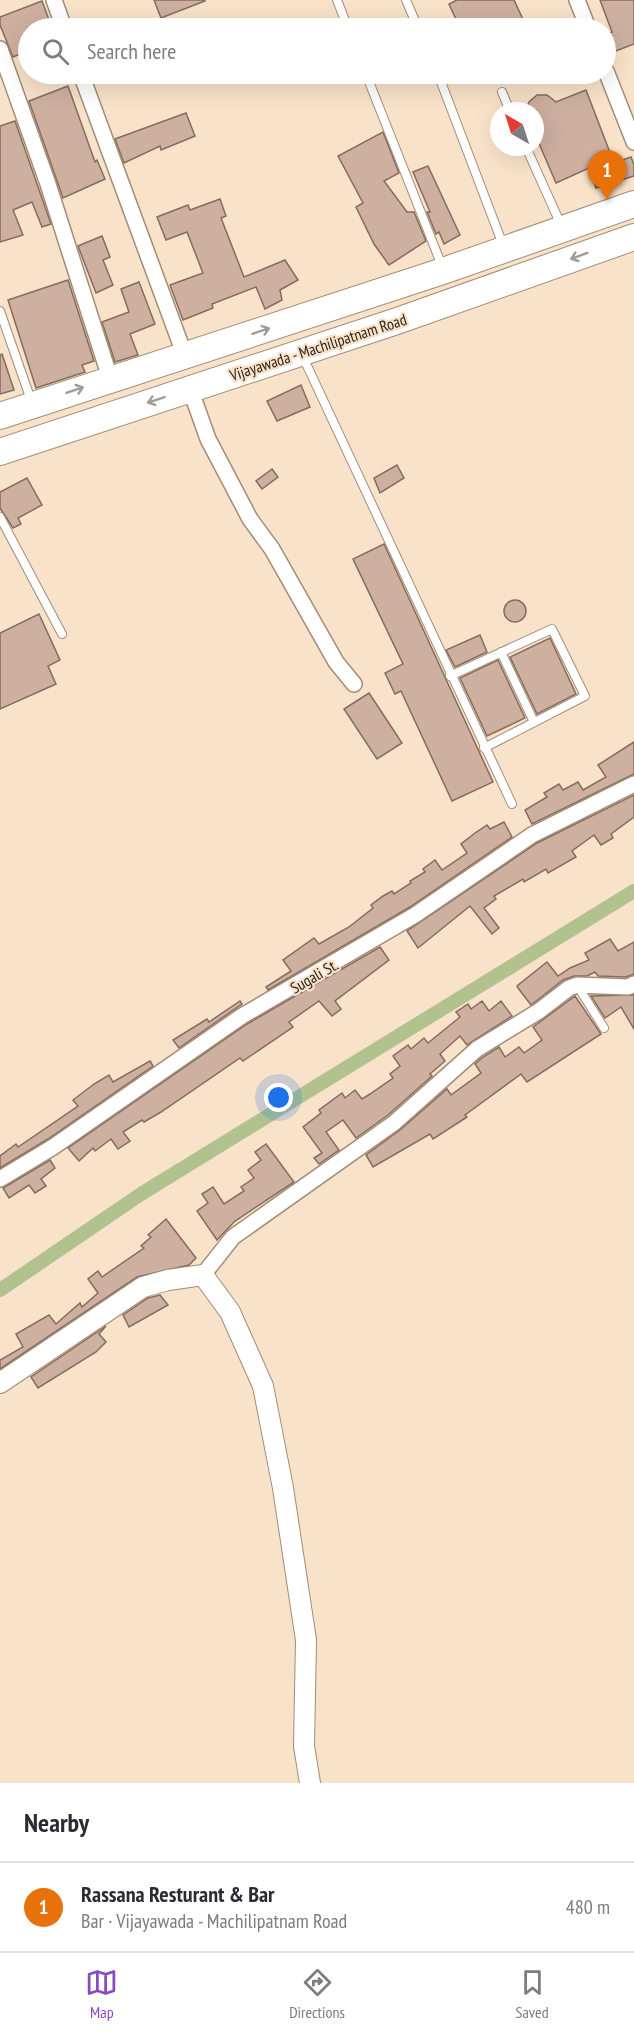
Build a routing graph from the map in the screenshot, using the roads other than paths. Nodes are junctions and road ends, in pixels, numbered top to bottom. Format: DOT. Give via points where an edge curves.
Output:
graph roads {
  1 [pos="54,0"];
  2 [pos="337,0"];
  3 [pos="406,0"];
  4 [pos="577,0"];
  5 [pos="60,18"];
  6 [pos="344,18"];
  7 [pos="414,18"];
  8 [pos="584,18"];
  9 [pos="0,50"];
  10 [pos="85,84"];
  11 [pos="370,84"];
  12 [pos="442,84"];
  13 [pos="611,84"];
  14 [pos="502,92"];
  15 [pos="506,102"];
  16 [pos="634,142"];
  17 [pos="530,156"];
  18 [pos="634,204"];
  19 [pos="563,229"];
  20 [pos="634,237"];
  21 [pos="505,249"];
  22 [pos="443,271"];
  23 [pos="0,311"];
  24 [pos="302,353"];
  25 [pos="185,356"];
  26 [pos="110,378"];
  27 [pos="187,390"];
  28 [pos="33,405"];
  29 [pos="0,416"];
  30 [pos="0,452"];
  31 [pos="0,517"];
  32 [pos="62,634"];
  33 [pos="501,652"];
  34 [pos="450,676"];
  35 [pos="354,684"];
  36 [pos="534,722"];
  37 [pos="484,748"];
  38 [pos="634,784"];
  39 [pos="512,804"];
  40 [pos="634,984"];
  41 [pos="577,985"];
  42 [pos="604,1028"];
  43 [pos="0,1179"];
  44 [pos="203,1275"];
  45 [pos="0,1383"];
  46 [pos="310,1783"];
  1 -- 5 [label="street"];
  2 -- 6 [label="lane"];
  3 -- 7 [label="lane"];
  4 -- 8 [label="street"];
  9 -- 26 [label="street"];
  10 -- 25 [label="street"];
  11 -- 22 [label="lane"];
  12 -- 21 [label="lane"];
  13 -- 16 [label="street"];
  14 -- 15 [label="lane"];
  17 -- 19 [label="lane"];
  18 -- 19 [label="highway, Vijayawada - Machilipatnam Road"];
  19 -- 21 [label="highway, Vijayawada - Machilipatnam Road"];
  20 -- 24 [label="highway, Vijayawada - Machilipatnam Road, one-way"];
  21 -- 22 [label="highway, Vijayawada - Machilipatnam Road"];
  25 -- 22 [label="highway, Vijayawada - Machilipatnam Road, one-way"];
  23 -- 28 [label="lane"];
  24 -- 27 [label="highway, Vijayawada - Machilipatnam Road"];
  24 -- 34 [label="lane"];
  25 -- 26 [label="highway, Vijayawada - Machilipatnam Road"];
  28 -- 26 [label="highway, Vijayawada - Machilipatnam Road, one-way"];
  27 -- 30 [label="highway, Vijayawada - Machilipatnam Road, one-way"];
  27 -- 35 [label="street" via="250,519 272,549 336,662"];
  28 -- 29 [label="highway, Vijayawada - Machilipatnam Road"];
  31 -- 32 [label="lane"];
  33 -- 34 [label="lane"];
  33 -- 36 [label="lane"];
  33 -- 36 [label="lane" via="552,629 585,696"];
  34 -- 37 [label="lane"];
  36 -- 37 [label="lane"];
  37 -- 39 [label="lane"];
  38 -- 43 [label="street, Sugali St." via="532,835 415,915 242,1016 53,1147"];
  40 -- 41 [label="street"];
  41 -- 42 [label="lane"];
  41 -- 44 [label="street" via="477,1049 394,1123 233,1236"];
  44 -- 45 [label="street" via="143,1287"];
  44 -- 46 [label="street" via="230,1312 263,1386 306,1640 304,1746"];
}
